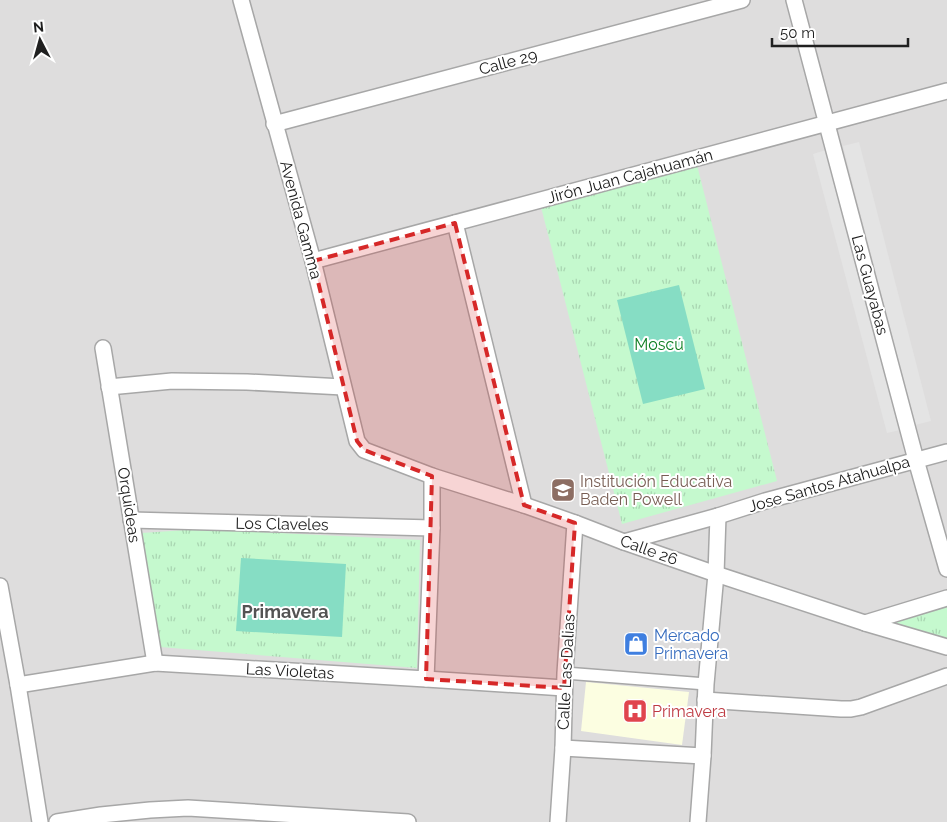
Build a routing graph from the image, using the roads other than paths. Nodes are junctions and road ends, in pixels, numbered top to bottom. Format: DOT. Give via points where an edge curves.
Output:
graph roads {
  1 [pos="241,0"];
  2 [pos="742,0"];
  3 [pos="794,0"];
  4 [pos="947,91"];
  5 [pos="827,123"];
  6 [pos="274,124"];
  7 [pos="455,223"];
  8 [pos="313,261"];
  9 [pos="103,348"];
  10 [pos="109,387"];
  11 [pos="343,387"];
  12 [pos="357,440"];
  13 [pos="947,452"];
  14 [pos="916,460"];
  15 [pos="432,476"];
  16 [pos="524,505"];
  17 [pos="718,516"];
  18 [pos="131,520"];
  19 [pos="575,522"];
  20 [pos="432,528"];
  21 [pos="624,542"];
  22 [pos="947,569"];
  23 [pos="716,574"];
  24 [pos="0,586"];
  25 [pos="947,598"];
  26 [pos="865,623"];
  27 [pos="947,647"];
  28 [pos="155,663"];
  29 [pos="565,672"];
  30 [pos="947,676"];
  31 [pos="426,679"];
  32 [pos="706,684"];
  33 [pos="18,685"];
  34 [pos="564,688"];
  35 [pos="705,700"];
  36 [pos="563,748"];
  37 [pos="703,756"];
  38 [pos="189,815"];
  39 [pos="335,819"];
  40 [pos="40,822"];
  41 [pos="58,822"];
  42 [pos="408,822"];
  43 [pos="558,822"];
  44 [pos="698,822"];
  1 -- 6 [label="street, Avenida Gamma"];
  2 -- 6 [label="street, Calle 29"];
  3 -- 5 [label="street, Las Guayabas"];
  4 -- 5 [label="street, Jirón Juan Cajahuamán"];
  5 -- 7 [label="street, Jirón Juan Cajahuamán"];
  5 -- 14 [label="street, Las Guayabas"];
  6 -- 8 [label="street, Avenida Gamma"];
  7 -- 8 [label="street, Jirón Juan Cajahuamán"];
  7 -- 16 [label="street"];
  8 -- 11 [label="street, Avenida Gamma"];
  9 -- 10 [label="street, Orquideas"];
  10 -- 11 [label="street" via="172,381"];
  10 -- 18 [label="street, Orquideas"];
  11 -- 12 [label="street, Avenida Gamma"];
  12 -- 15 [label="street, Calle 26" via="364,450"];
  13 -- 14 [label="street, Jose Santos Atahualpa"];
  14 -- 17 [label="street, Jose Santos Atahualpa"];
  14 -- 22 [label="street, Las Guayabas"];
  15 -- 16 [label="street, Calle 26"];
  15 -- 20 [label="street"];
  16 -- 19 [label="street, Calle 26"];
  17 -- 21 [label="street, Jose Santos Atahualpa"];
  17 -- 23 [label="street"];
  18 -- 20 [label="street, Los Claveles"];
  18 -- 28 [label="street, Orquideas"];
  19 -- 21 [label="street, Calle 26"];
  19 -- 29 [label="street, Calle Las Dalias"];
  20 -- 31 [label="street"];
  21 -- 23 [label="street, Calle 26"];
  23 -- 26 [label="street, Calle 26"];
  23 -- 32 [label="street"];
  24 -- 33 [label="street"];
  25 -- 26 [label="street"];
  26 -- 27 [label="street, Calle 26"];
  28 -- 31 [label="street, Las Violetas"];
  28 -- 33 [label="street, Las Violetas"];
  29 -- 32 [label="street"];
  29 -- 34 [label="street, Calle Las Dalias"];
  30 -- 35 [label="street" via="851,709"];
  31 -- 34 [label="street, Las Violetas"];
  32 -- 35 [label="street"];
  33 -- 40 [label="street"];
  34 -- 36 [label="street, Calle Las Dalias"];
  35 -- 37 [label="street"];
  36 -- 37 [label="street"];
  36 -- 43 [label="street, Calle Las Dalias"];
  37 -- 44 [label="street"];
  38 -- 39 [label="street"];
  38 -- 41 [label="street" via="140,811"];
  39 -- 42 [label="street"];
}
